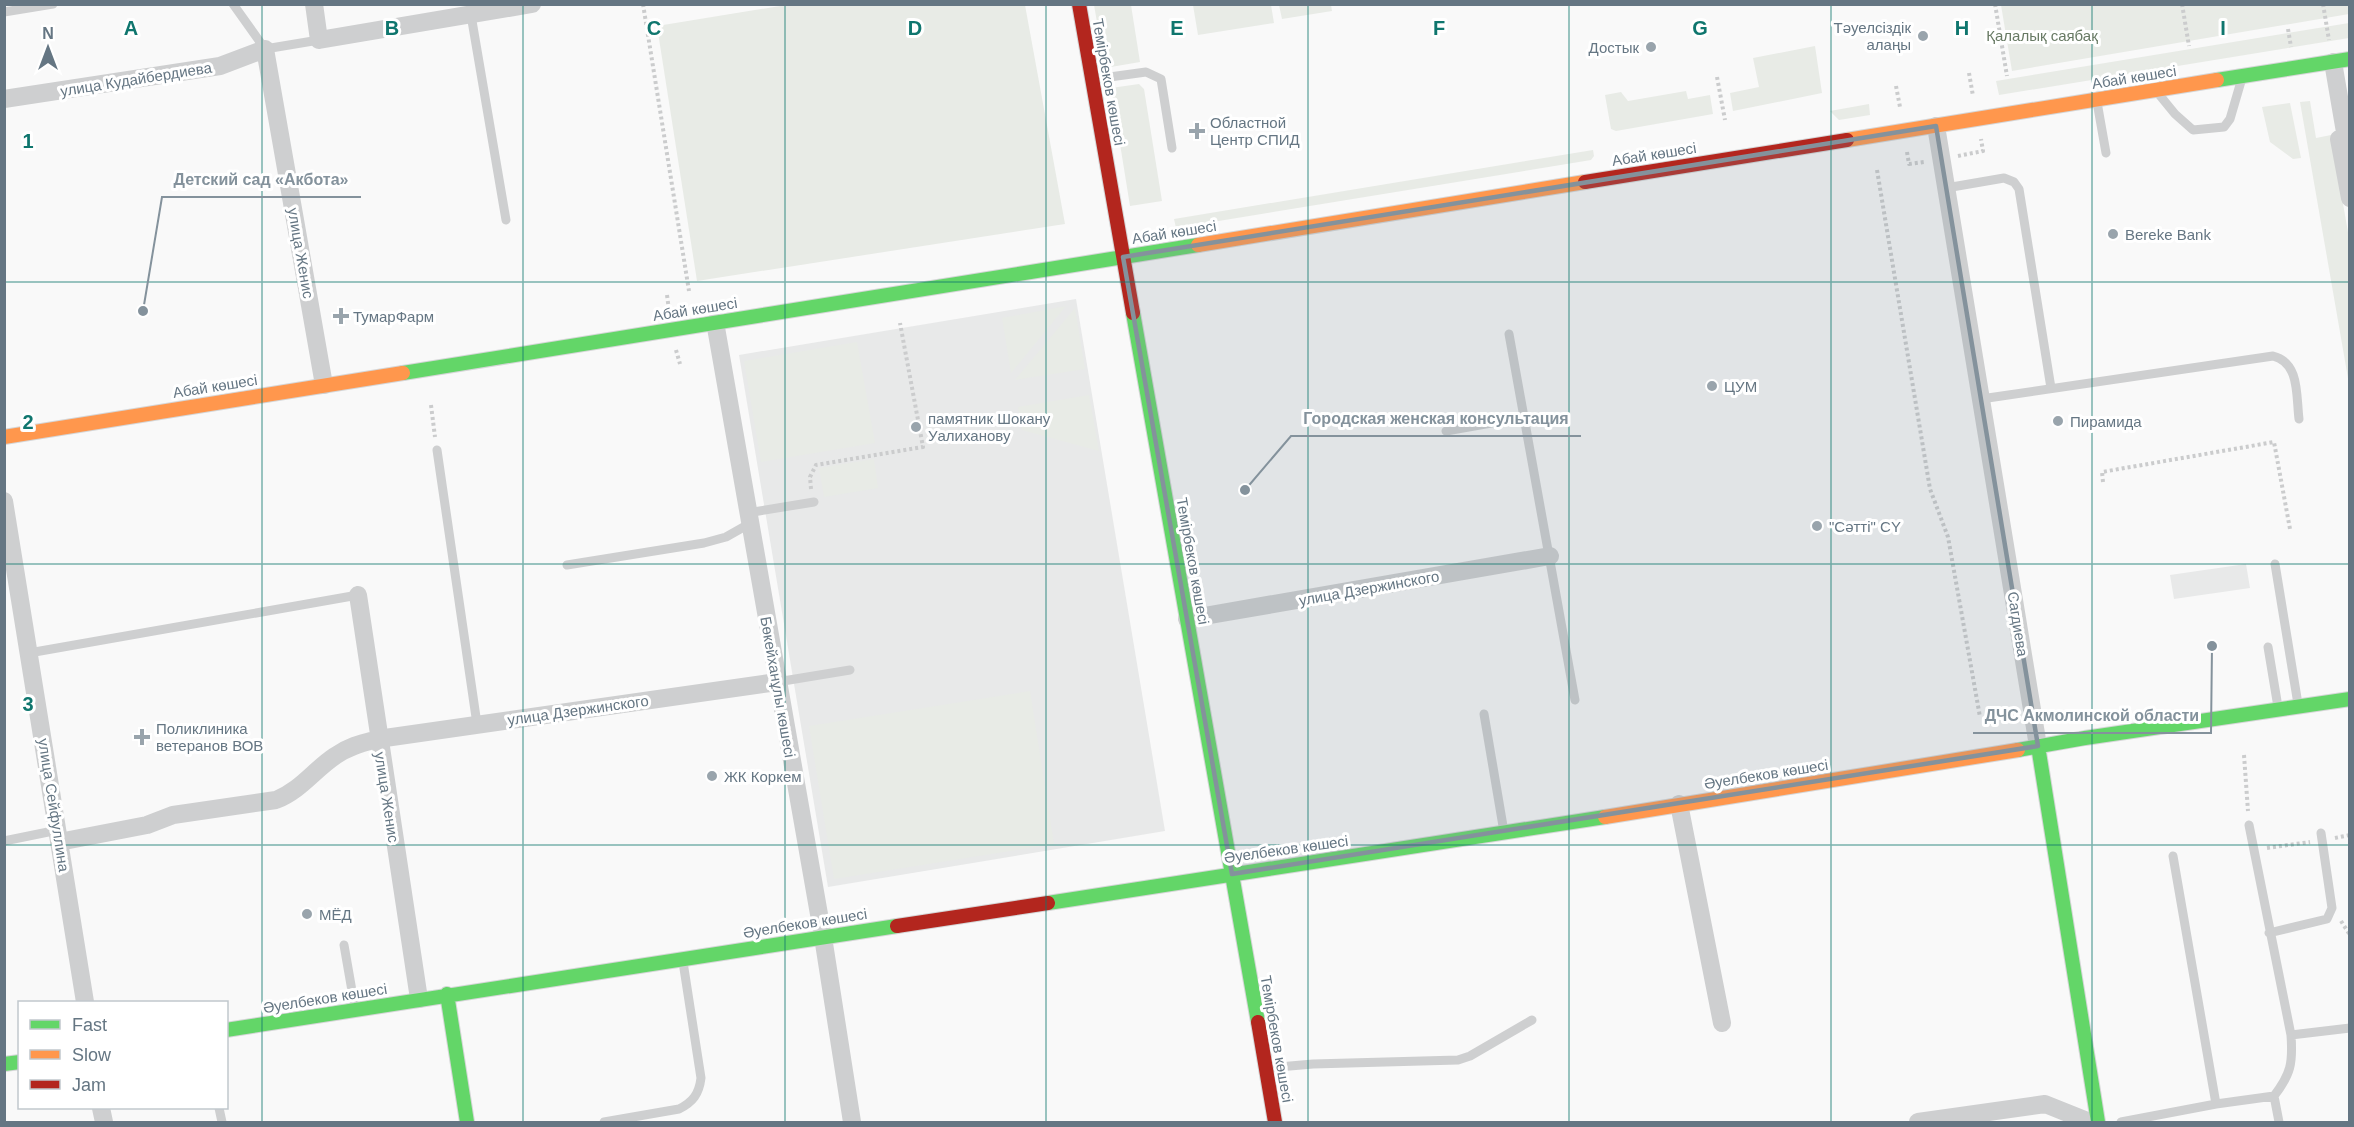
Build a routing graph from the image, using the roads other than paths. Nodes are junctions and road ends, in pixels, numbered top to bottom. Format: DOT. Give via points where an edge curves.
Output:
graph roads {
  1 [pos="53,4"];
  2 [pos="233,4"];
  3 [pos="314,4"];
  4 [pos="532,4"];
  5 [pos="1079,4"];
  6 [pos="4,12"];
  7 [pos="471,15"];
  8 [pos="319,40"];
  9 [pos="265,49"];
  10 [pos="2341,60"];
  11 [pos="2242,76"];
  12 [pos="1092,79"];
  13 [pos="2156,90"];
  14 [pos="4,99"];
  15 [pos="2097,100"];
  16 [pos="1936,126"];
  17 [pos="2348,137"];
  18 [pos="1172,148"];
  19 [pos="2106,153"];
  20 [pos="1946,188"];
  21 [pos="2349,198"];
  22 [pos="506,220"];
  23 [pos="1123,256"];
  24 [pos="715,322"];
  25 [pos="1509,334"];
  26 [pos="324,385"];
  27 [pos="2051,388"];
  28 [pos="1981,399"];
  29 [pos="1525,417"];
  30 [pos="2299,419"];
  31 [pos="1446,431"];
  32 [pos="4,437"];
  33 [pos="437,450"];
  34 [pos="4,501"];
  35 [pos="814,502"];
  36 [pos="748,519"];
  37 [pos="1550,556"];
  38 [pos="2275,564"];
  39 [pos="567,565"];
  40 [pos="358,595"];
  41 [pos="1187,619"];
  42 [pos="2268,647"];
  43 [pos="29,653"];
  44 [pos="850,670"];
  45 [pos="777,682"];
  46 [pos="2349,699"];
  47 [pos="1575,700"];
  48 [pos="2299,706"];
  49 [pos="2278,709"];
  50 [pos="1484,714"];
  51 [pos="477,724"];
  52 [pos="378,739"];
  53 [pos="2038,746"];
  54 [pos="1679,804"];
  55 [pos="2249,825"];
  56 [pos="1504,832"];
  57 [pos="58,836"];
  58 [pos="2322,837"];
  59 [pos="4,841"];
  60 [pos="2173,856"];
  61 [pos="1232,874"];
  62 [pos="2269,933"];
  63 [pos="823,937"];
  64 [pos="344,945"];
  65 [pos="682,958"];
  66 [pos="447,994"];
  67 [pos="419,999"];
  68 [pos="85,1001"];
  69 [pos="355,1010"];
  70 [pos="1532,1020"];
  71 [pos="1722,1023"];
  72 [pos="2349,1028"];
  73 [pos="228,1030"];
  74 [pos="2291,1035"];
  75 [pos="1266,1068"];
  76 [pos="2274,1096"];
  77 [pos="2216,1104"];
  78 [pos="467,1122"];
  79 [pos="604,1122"];
  80 [pos="852,1122"];
  81 [pos="1275,1122"];
  82 [pos="1918,1122"];
  83 [pos="2090,1122"];
  84 [pos="2098,1122"];
  85 [pos="2121,1122"];
  86 [pos="2279,1122"];
  1 -- 6 [label="lane"];
  2 -- 9 [label="lane"];
  3 -- 8 [label="street"];
  4 -- 7 [label="street, улица Кудайбердиева"];
  5 -- 12 [label="street, Темірбеков көшесі"];
  7 -- 8 [label="street, улица Кудайбердиева"];
  7 -- 22 [label="lane"];
  8 -- 9 [label="lane, улица Кудайбердиева"];
  9 -- 14 [label="street, улица Кудайбердиева" via="220,66"];
  9 -- 26 [label="street, улица Женис"];
  10 -- 11 [label="street, Абай көшесі"];
  10 -- 17 [label="street"];
  11 -- 13 [label="street, Абай көшесі"];
  11 -- 13 [label="lane" via="2230,119 2221,127 2190,128"];
  12 -- 18 [label="lane" via="1146,72 1161,79"];
  12 -- 23 [label="street, Темірбеков көшесі"];
  13 -- 15 [label="street, Абай көшесі"];
  15 -- 16 [label="street, Абай көшесі"];
  15 -- 19 [label="lane"];
  16 -- 20 [label="street, Сагдиева"];
  16 -- 23 [label="street, Абай көшесі"];
  17 -- 21 [label="street" via="2339,139"];
  20 -- 27 [label="lane" via="2004,178 2019,189"];
  20 -- 28 [label="street, Сагдиева"];
  23 -- 24 [label="street, Абай көшесі"];
  23 -- 41 [label="street, Темірбеков көшесі"];
  24 -- 26 [label="street, Абай көшесі"];
  24 -- 36 [label="street, Бөкейханұлы көшесі"];
  25 -- 29 [label="lane"];
  26 -- 32 [label="street, Абай көшесі"];
  27 -- 28 [label="lane"];
  27 -- 30 [label="lane" via="2273,356 2284,359 2292,368"];
  28 -- 53 [label="street, Сагдиева"];
  29 -- 31 [label="lane"];
  29 -- 37 [label="lane"];
  33 -- 51 [label="lane"];
  34 -- 43 [label="street, улица Сейфуллина"];
  35 -- 36 [label="lane"];
  36 -- 39 [label="lane" via="726,537 704,543"];
  36 -- 45 [label="street, Бөкейханұлы көшесі"];
  37 -- 41 [label="street, улица Дзержинского"];
  37 -- 47 [label="lane"];
  38 -- 48 [label="lane"];
  40 -- 43 [label="lane"];
  40 -- 52 [label="street, улица Женис"];
  41 -- 61 [label="street, Темірбеков көшесі"];
  42 -- 49 [label="lane"];
  43 -- 57 [label="street, улица Сейфуллина"];
  44 -- 45 [label="lane"];
  45 -- 51 [label="street, улица Дзержинского"];
  45 -- 63 [label="street, Бөкейханұлы көшесі"];
  46 -- 48 [label="street, Әуелбеков көшесі"];
  48 -- 49 [label="street, Әуелбеков көшесі"];
  49 -- 53 [label="street, Әуелбеков көшесі"];
  50 -- 56 [label="lane"];
  51 -- 52 [label="street, улица Дзержинского"];
  52 -- 57 [label="street, улица Дзержинского" via="351,746 334,756 291,794 276,800 173,814 147,825"];
  52 -- 67 [label="street, улица Женис"];
  53 -- 54 [label="street, Әуелбеков көшесі"];
  53 -- 84 [label="street, Сагдиева"];
  54 -- 56 [label="street, Әуелбеков көшесі"];
  54 -- 71 [label="street"];
  55 -- 62 [label="lane"];
  56 -- 61 [label="street, Әуелбеков көшесі"];
  57 -- 59 [label="lane"];
  57 -- 68 [label="street, улица Сейфуллина"];
  58 -- 62 [label="lane" via="2332,908 2327,919"];
  60 -- 77 [label="lane"];
  61 -- 63 [label="street, Әуелбеков көшесі"];
  61 -- 75 [label="street, Темірбеков көшесі"];
  62 -- 74 [label="lane"];
  63 -- 65 [label="street, Әуелбеков көшесі"];
  63 -- 80 [label="street, Бөкейханұлы көшесі"];
  64 -- 69 [label="lane"];
  65 -- 66 [label="street, Әуелбеков көшесі"];
  65 -- 79 [label="lane" via="701,1078 699,1089 689,1104 679,1109"];
  66 -- 67 [label="street, Әуелбеков көшесі"];
  66 -- 78 [label="street"];
  67 -- 69 [label="street, Әуелбеков көшесі"];
  69 -- 73 [label="street, Әуелбеков көшесі"];
  70 -- 75 [label="lane" via="1458,1060"];
  72 -- 74 [label="lane"];
  74 -- 76 [label="lane" via="2292,1067"];
  75 -- 81 [label="street, Темірбеков көшесі"];
  76 -- 77 [label="lane"];
  76 -- 86 [label="lane"];
  77 -- 85 [label="lane"];
  82 -- 83 [label="street" via="2045,1104"];
}
